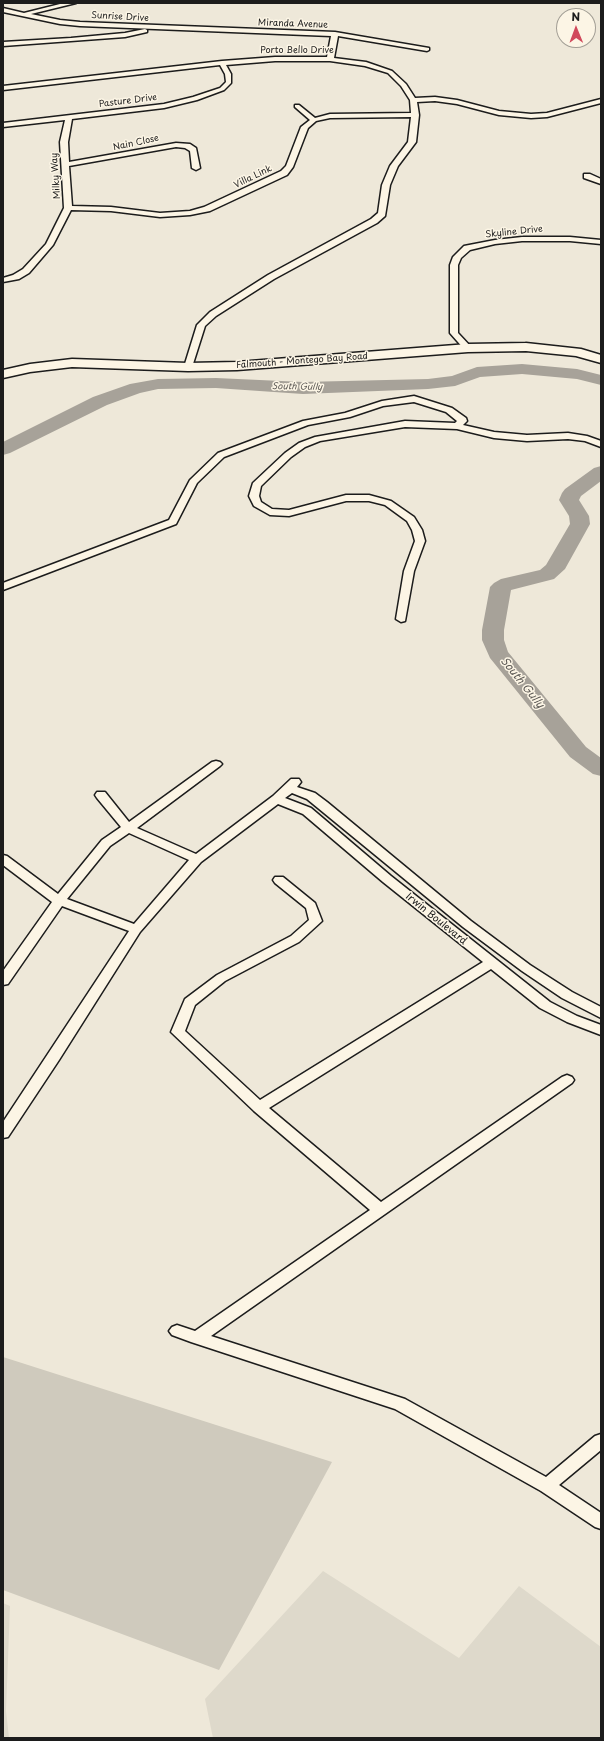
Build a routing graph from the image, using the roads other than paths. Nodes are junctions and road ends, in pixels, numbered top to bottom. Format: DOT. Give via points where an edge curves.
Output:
graph roads {
  1 [pos="73,3"];
  2 [pos="3,10"];
  3 [pos="25,13"];
  4 [pos="156,27"];
  5 [pos="335,34"];
  6 [pos="3,44"];
  7 [pos="428,49"];
  8 [pos="330,59"];
  9 [pos="222,63"];
  10 [pos="3,88"];
  11 [pos="413,100"];
  12 [pos="601,101"];
  13 [pos="297,106"];
  14 [pos="415,115"];
  15 [pos="69,117"];
  16 [pos="314,120"];
  17 [pos="3,125"];
  18 [pos="65,165"];
  19 [pos="196,168"];
  20 [pos="587,176"];
  21 [pos="601,182"];
  22 [pos="68,208"];
  23 [pos="601,242"];
  24 [pos="5,281"];
  25 [pos="468,348"];
  26 [pos="601,359"];
  27 [pos="188,367"];
  28 [pos="3,374"];
  29 [pos="457,426"];
  30 [pos="601,444"];
  31 [pos="3,587"];
  32 [pos="401,619"];
  33 [pos="216,764"];
  34 [pos="101,795"];
  35 [pos="277,799"];
  36 [pos="128,828"];
  37 [pos="3,859"];
  38 [pos="197,859"];
  39 [pos="402,871"];
  40 [pos="387,879"];
  41 [pos="279,880"];
  42 [pos="59,901"];
  43 [pos="136,929"];
  44 [pos="491,963"];
  45 [pos="526,968"];
  46 [pos="511,979"];
  47 [pos="3,981"];
  48 [pos="601,1013"];
  49 [pos="600,1028"];
  50 [pos="567,1080"];
  51 [pos="259,1108"];
  52 [pos="3,1133"];
  53 [pos="380,1210"];
  54 [pos="177,1331"];
  55 [pos="196,1338"];
  56 [pos="601,1441"];
  57 [pos="547,1486"];
  58 [pos="601,1522"];
  1 -- 3 [label="street"];
  2 -- 3 [label="street, Sunrise Drive"];
  3 -- 4 [label="street, Sunrise Drive" via="60,22"];
  4 -- 5 [label="street, Miranda Avenue"];
  4 -- 6 [label="street, Sunrise Drive" via="125,35"];
  5 -- 7 [label="street, Miranda Avenue"];
  5 -- 8 [label="street"];
  8 -- 9 [label="street, Porto Bello Drive"];
  8 -- 11 [label="street, Porto Bello Drive" via="366,64 390,72 404,85"];
  9 -- 10 [label="street, Porto Bello Drive"];
  9 -- 15 [label="street, Pasture Drive" via="229,82 222,89 195,99 164,106"];
  11 -- 12 [label="street" via="435,99 499,113 531,116 547,115"];
  11 -- 14 [label="street, Porto Bello Drive"];
  13 -- 16 [label="street"];
  14 -- 16 [label="street" via="330,116"];
  14 -- 27 [label="street, Porto Bello Drive" via="412,142 394,166 386,185 382,214 374,221 271,277 213,314 201,325"];
  15 -- 17 [label="street, Pasture Drive"];
  15 -- 18 [label="street, Milky Way" via="64,142"];
  16 -- 22 [label="street, Villa Link" via="305,126 284,173 207,209 160,215 111,209"];
  18 -- 19 [label="street, Nain Close" via="176,144 193,150"];
  18 -- 22 [label="street, Milky Way"];
  20 -- 21 [label="street"];
  22 -- 24 [label="street, Milky Way" via="49,245 26,271"];
  23 -- 25 [label="street, Skyline Drive" via="522,239 467,248 457,257 454,265 453,311 454,333"];
  25 -- 26 [label="main road, Falmouth - Montego Bay Road" via="526,347 577,352"];
  25 -- 27 [label="main road, Falmouth - Montego Bay Road" via="237,366"];
  27 -- 28 [label="main road, Falmouth - Montego Bay Road" via="72,363"];
  29 -- 30 [label="street" via="500,436 568,436"];
  29 -- 31 [label="street" via="462,421 461,418 449,410 414,399 382,404 347,415 306,423 221,455 193,482 173,522"];
  29 -- 32 [label="street" via="405,424 318,439 302,445 288,455 256,485 254,496 257,504 270,512 289,513 346,498 369,498 388,503 411,519 420,541 409,571"];
  33 -- 36 [label="street"];
  34 -- 36 [label="street"];
  35 -- 38 [label="street"];
  35 -- 39 [label="street, Irwin Boulevard" via="293,785"];
  35 -- 40 [label="street, Irwin Boulevard" via="307,811"];
  36 -- 38 [label="street"];
  36 -- 42 [label="street" via="106,843"];
  37 -- 42 [label="street"];
  38 -- 43 [label="street"];
  39 -- 40 [label="street"];
  39 -- 45 [label="street, Irwin Boulevard"];
  40 -- 44 [label="street, Irwin Boulevard"];
  41 -- 51 [label="street" via="311,906 316,922 295,939 221,978 190,1002 178,1032"];
  42 -- 43 [label="street"];
  42 -- 47 [label="street"];
  43 -- 52 [label="street"];
  44 -- 46 [label="street, Irwin Boulevard"];
  44 -- 51 [label="street"];
  45 -- 46 [label="street"];
  45 -- 48 [label="street, Irwin Boulevard" via="567,995"];
  46 -- 49 [label="street, Irwin Boulevard" via="545,1005 572,1019"];
  50 -- 53 [label="street"];
  51 -- 53 [label="street"];
  53 -- 55 [label="street"];
  54 -- 55 [label="street"];
  55 -- 57 [label="street" via="400,1404"];
  56 -- 57 [label="street"];
  57 -- 58 [label="street"];
}
